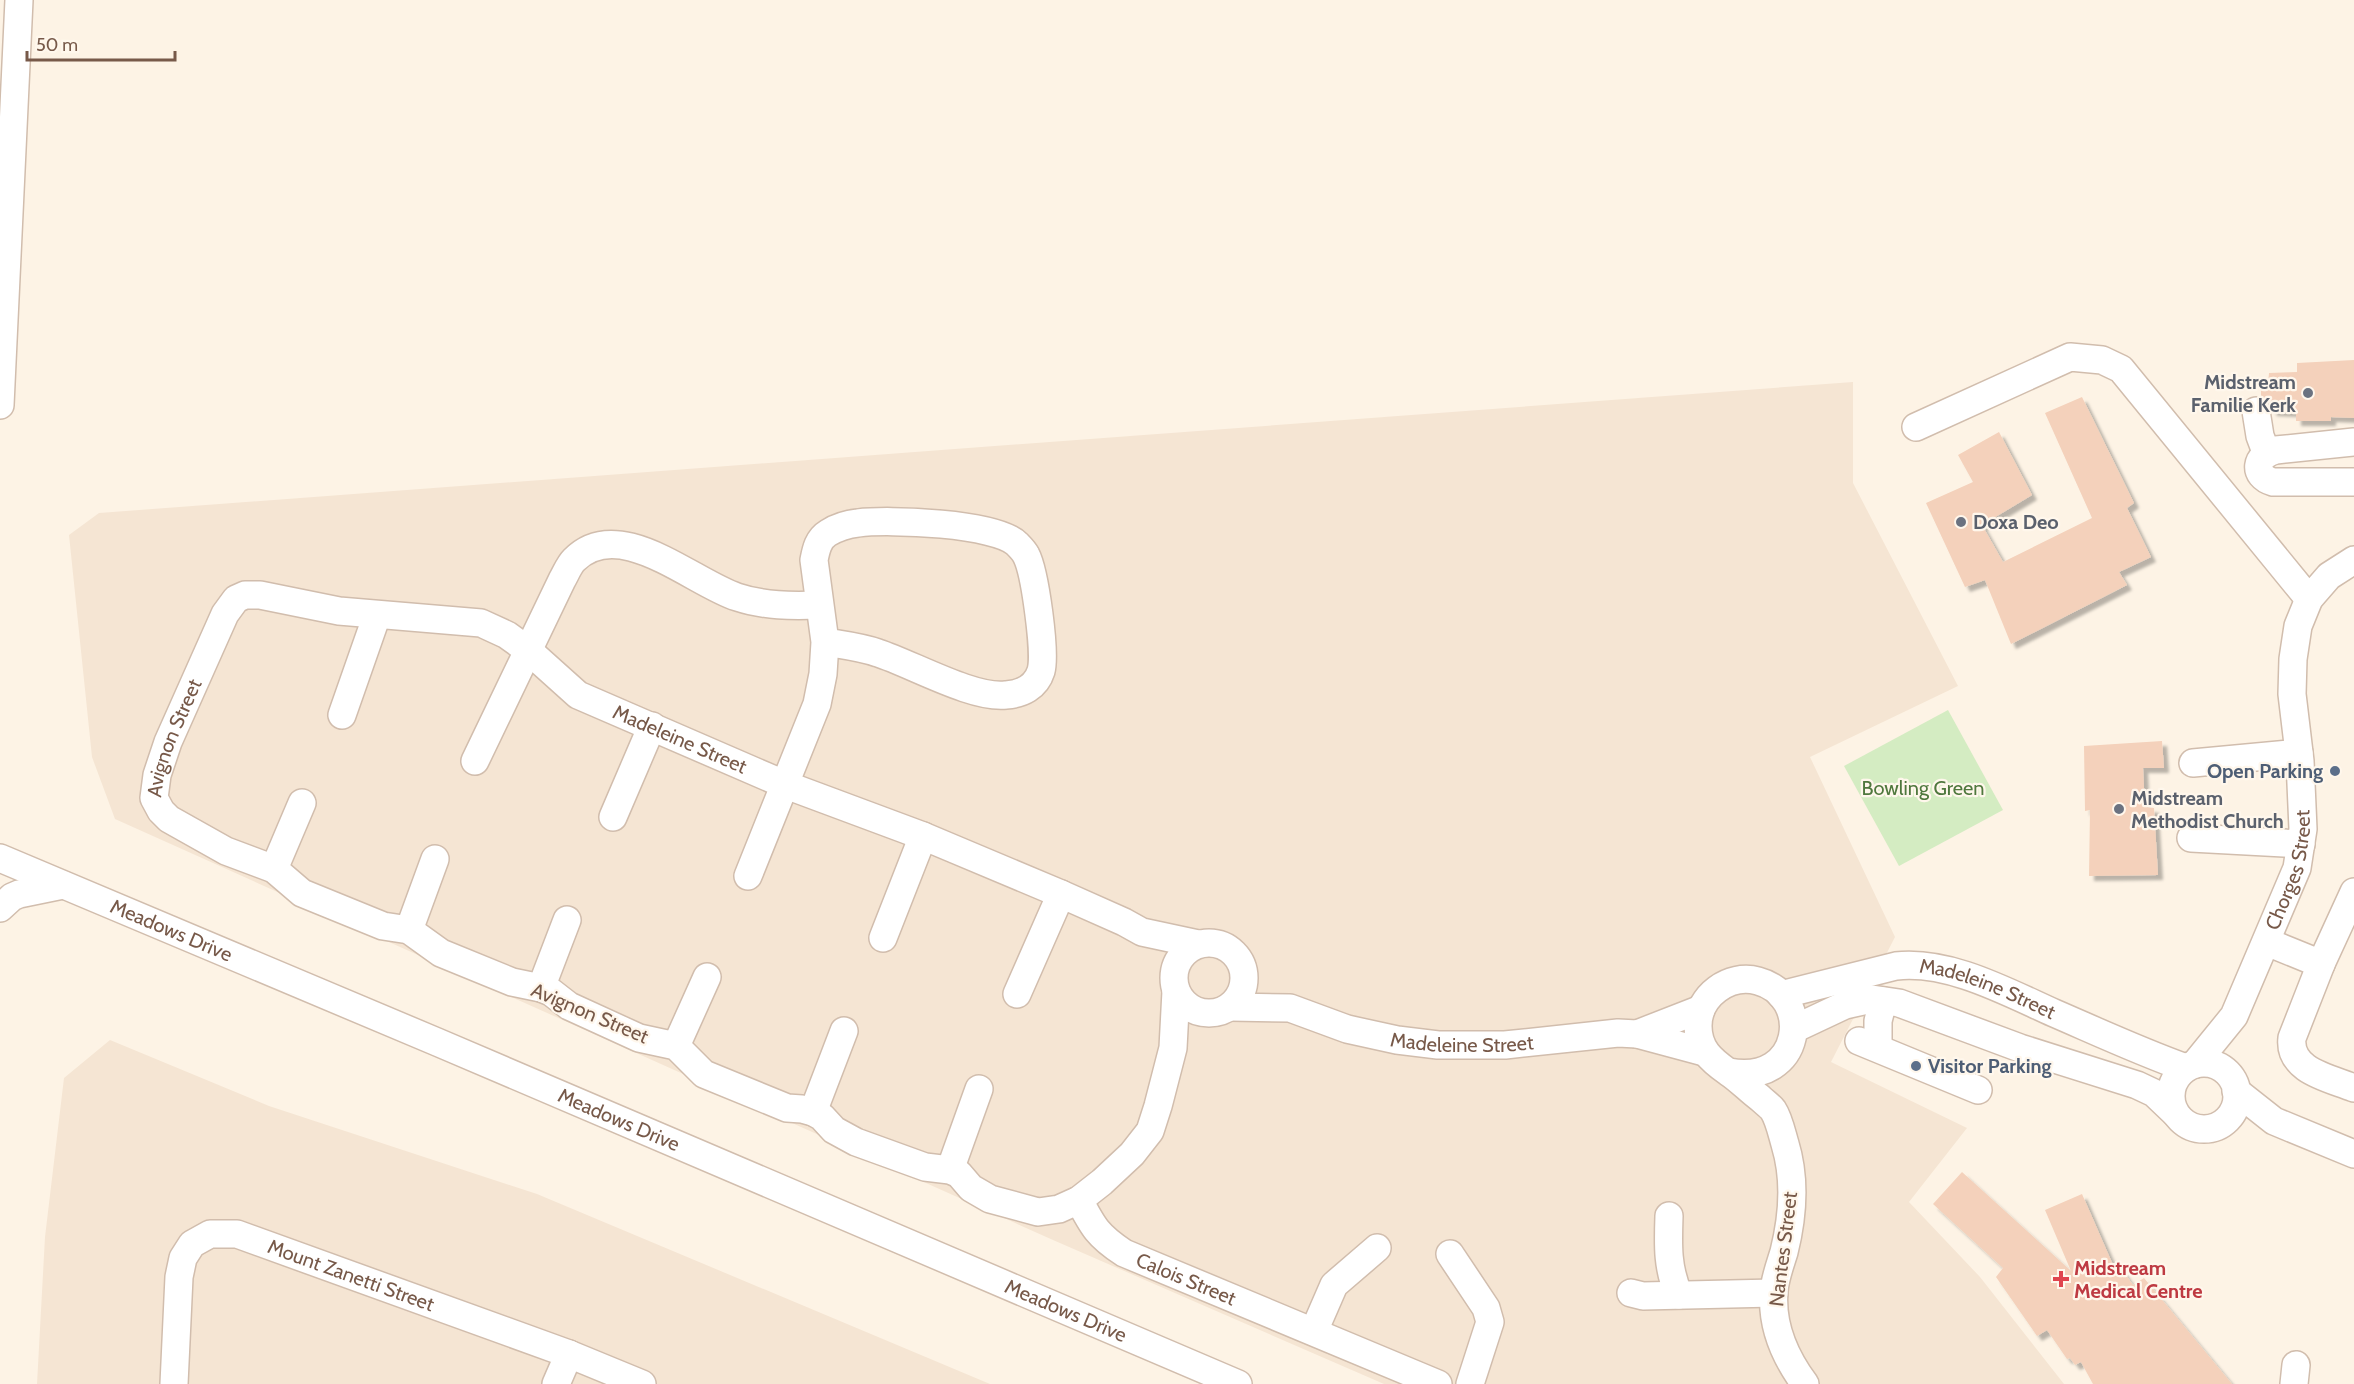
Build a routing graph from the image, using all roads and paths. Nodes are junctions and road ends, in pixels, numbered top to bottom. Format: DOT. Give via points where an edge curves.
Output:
graph roads {
  1 [pos="19,0"];
  2 [pos="0,405"];
  3 [pos="2256,411"];
  4 [pos="1916,427"];
  5 [pos="2354,442"];
  6 [pos="2263,462"];
  7 [pos="2354,482"];
  8 [pos="2236,510"];
  9 [pos="2354,560"];
  10 [pos="2309,599"];
  11 [pos="819,605"];
  12 [pos="225,614"];
  13 [pos="377,615"];
  14 [pos="825,642"];
  15 [pos="529,651"];
  16 [pos="342,715"];
  17 [pos="652,726"];
  18 [pos="2299,753"];
  19 [pos="475,761"];
  20 [pos="2193,763"];
  21 [pos="786,785"];
  22 [pos="302,803"];
  23 [pos="613,817"];
  24 [pos="923,836"];
  25 [pos="2191,838"];
  26 [pos="2301,844"];
  27 [pos="0,858"];
  28 [pos="435,859"];
  29 [pos="274,869"];
  30 [pos="748,876"];
  31 [pos="63,885"];
  32 [pos="2354,892"];
  33 [pos="1061,894"];
  34 [pos="0,909"];
  35 [pos="567,920"];
  36 [pos="409,930"];
  37 [pos="1142,932"];
  38 [pos="883,938"];
  39 [pos="2267,942"];
  40 [pos="1198,944"];
  41 [pos="2321,964"];
  42 [pos="1244,968"];
  43 [pos="707,977"];
  44 [pos="1175,985"];
  45 [pos="541,988"];
  46 [pos="1017,994"];
  47 [pos="1781,995"];
  48 [pos="1882,1001"];
  49 [pos="1290,1008"];
  50 [pos="1701,1009"];
  51 [pos="1220,1010"];
  52 [pos="2234,1016"];
  53 [pos="1794,1029"];
  54 [pos="844,1031"];
  55 [pos="1637,1034"];
  56 [pos="676,1046"];
  57 [pos="1173,1048"];
  58 [pos="1704,1052"];
  59 [pos="1784,1056"];
  60 [pos="2191,1066"];
  61 [pos="1729,1072"];
  62 [pos="2235,1087"];
  63 [pos="2354,1088"];
  64 [pos="979,1089"];
  65 [pos="1978,1090"];
  66 [pos="1773,1110"];
  67 [pos="813,1112"];
  68 [pos="2175,1113"];
  69 [pos="2274,1121"];
  70 [pos="2221,1125"];
  71 [pos="2354,1154"];
  72 [pos="950,1170"];
  73 [pos="1079,1200"];
  74 [pos="1670,1216"];
  75 [pos="1377,1248"];
  76 [pos="1450,1254"];
  77 [pos="1631,1293"];
  78 [pos="1774,1293"];
  79 [pos="1679,1295"];
  80 [pos="1314,1331"];
  81 [pos="569,1354"];
  82 [pos="174,1384"];
  83 [pos="556,1384"];
  84 [pos="642,1384"];
  85 [pos="1238,1384"];
  86 [pos="1438,1384"];
  87 [pos="1470,1384"];
  88 [pos="1805,1384"];
  1 -- 2 [label="street"];
  3 -- 6 [label="street"];
  4 -- 8 [label="street" via="2070,357 2102,360 2121,369"];
  5 -- 6 [label="street" via="2286,448"];
  6 -- 7 [label="street" via="2266,480 2273,482"];
  6 -- 8 [label="street" via="2241,479"];
  8 -- 10 [label="street"];
  9 -- 10 [label="street, Chorges Street" via="2329,576"];
  10 -- 18 [label="street, Chorges Street" via="2298,626 2293,659 2292,694"];
  11 -- 14 [label="street"];
  11 -- 14 [label="street" via="816,547 826,534 841,527 902,522 985,530 1016,542 1026,555 1043,655 1041,672 1032,687 987,696 878,653"];
  11 -- 15 [label="street" via="770,605 738,598 712,588 651,553 628,546 605,546 587,550 573,561"];
  12 -- 13 [label="street, Madeleine Street" via="236,599 260,595"];
  12 -- 29 [label="street, Avignon Street" via="168,742 154,798 169,819 226,851"];
  13 -- 15 [label="street, Madeleine Street" via="481,623"];
  13 -- 16 [label="street"];
  14 -- 21 [label="street" via="817,704"];
  15 -- 17 [label="street, Madeleine Street" via="578,695"];
  15 -- 19 [label="street"];
  17 -- 21 [label="street, Madeleine Street"];
  17 -- 23 [label="street"];
  18 -- 20 [label="street"];
  18 -- 26 [label="street, Chorges Street"];
  21 -- 24 [label="street, Madeleine Street"];
  21 -- 30 [label="street"];
  22 -- 29 [label="street"];
  24 -- 33 [label="street, Madeleine Street"];
  24 -- 38 [label="street"];
  25 -- 26 [label="street"];
  26 -- 39 [label="street, Chorges Street" via="2297,868"];
  27 -- 31 [label="street, Meadows Drive"];
  28 -- 36 [label="street"];
  29 -- 36 [label="street, Avignon Street" via="302,893 383,926"];
  31 -- 34 [label="street" via="19,894"];
  31 -- 85 [label="street, Meadows Drive"];
  32 -- 41 [label="street"];
  33 -- 37 [label="street, Madeleine Street"];
  33 -- 46 [label="street"];
  35 -- 45 [label="street"];
  36 -- 45 [label="street, Avignon Street" via="441,953 512,982"];
  37 -- 40 [label="street, Madeleine Street"];
  37 -- 44 [label="street, Madeleine Street"];
  39 -- 41 [label="street"];
  39 -- 52 [label="street, Chorges Street"];
  40 -- 42 [label="street, Madeleine Street" via="1209,942 1231,949"];
  40 -- 44 [label="street" via="1180,957"];
  41 -- 63 [label="street" via="2291,1049 2299,1064"];
  42 -- 49 [label="street, Madeleine Street"];
  42 -- 51 [label="street" via="1243,990 1238,1000"];
  43 -- 56 [label="street"];
  44 -- 51 [label="street, Madeleine Street" via="1182,1001 1191,1008"];
  44 -- 57 [label="street"];
  45 -- 56 [label="street, Avignon Street" via="569,1006 639,1038"];
  47 -- 50 [label="street, Madeleine Street" via="1764,983 1744,979 1718,988"];
  47 -- 53 [label="street" via="1791,1010"];
  47 -- 60 [label="street, Madeleine Street" via="1896,966 1937,967 2018,997 2150,1055"];
  48 -- 53 [label="street, Madeleine Street" via="1872,999 1845,1005"];
  48 -- 65 [label="street" via="1868,1044"];
  48 -- 68 [label="street, Madeleine Street" via="1899,1003 2020,1048 2137,1085 2154,1093"];
  49 -- 51 [label="street, Madeleine Street"];
  49 -- 55 [label="street, Madeleine Street" via="1347,1029 1438,1045 1505,1045"];
  50 -- 55 [label="street, Madeleine Street"];
  50 -- 58 [label="street" via="1698,1037"];
  51 -- 57 [label="street"];
  52 -- 60 [label="street, Chorges Street"];
  52 -- 62 [label="street, Chorges Street"];
  53 -- 59 [label="street"];
  54 -- 67 [label="street"];
  55 -- 58 [label="street, Madeleine Street"];
  56 -- 67 [label="street" via="704,1074 787,1108"];
  57 -- 73 [label="street" via="1150,1131 1132,1154"];
  58 -- 61 [label="street, Madeleine Street"];
  59 -- 61 [label="street" via="1761,1073"];
  59 -- 66 [label="street"];
  60 -- 62 [label="street, Madeleine Street" via="2222,1068"];
  60 -- 68 [label="street" via="2173,1083 2171,1103"];
  61 -- 66 [label="street"];
  62 -- 69 [label="street, Madeleine Street"];
  62 -- 70 [label="street" via="2234,1109"];
  64 -- 72 [label="street"];
  66 -- 78 [label="street, Nantes Street" via="1790,1159 1792,1186 1792,1212"];
  67 -- 72 [label="street" via="856,1142 925,1167"];
  68 -- 70 [label="street, Madeleine Street" via="2192,1127 2212,1129"];
  69 -- 70 [label="street, Madeleine Street"];
  69 -- 71 [label="street, Madeleine Street"];
  72 -- 73 [label="street" via="959,1174 970,1188 1015,1207 1038,1212 1059,1209"];
  73 -- 80 [label="street, Calois Street" via="1092,1226 1124,1253"];
  74 -- 79 [label="street" via="1668,1260"];
  75 -- 80 [label="street" via="1334,1285"];
  76 -- 87 [label="street" via="1486,1308 1490,1322"];
  77 -- 79 [label="street"];
  78 -- 79 [label="street"];
  78 -- 88 [label="street, Nantes Street" via="1774,1315 1781,1343"];
  80 -- 86 [label="street, Calois Street"];
  81 -- 82 [label="street, Mount Zanetti Street" via="237,1234 210,1234 192,1244 183,1258"];
  81 -- 83 [label="street"];
  81 -- 84 [label="street, Mount Zanetti Street"];
}
